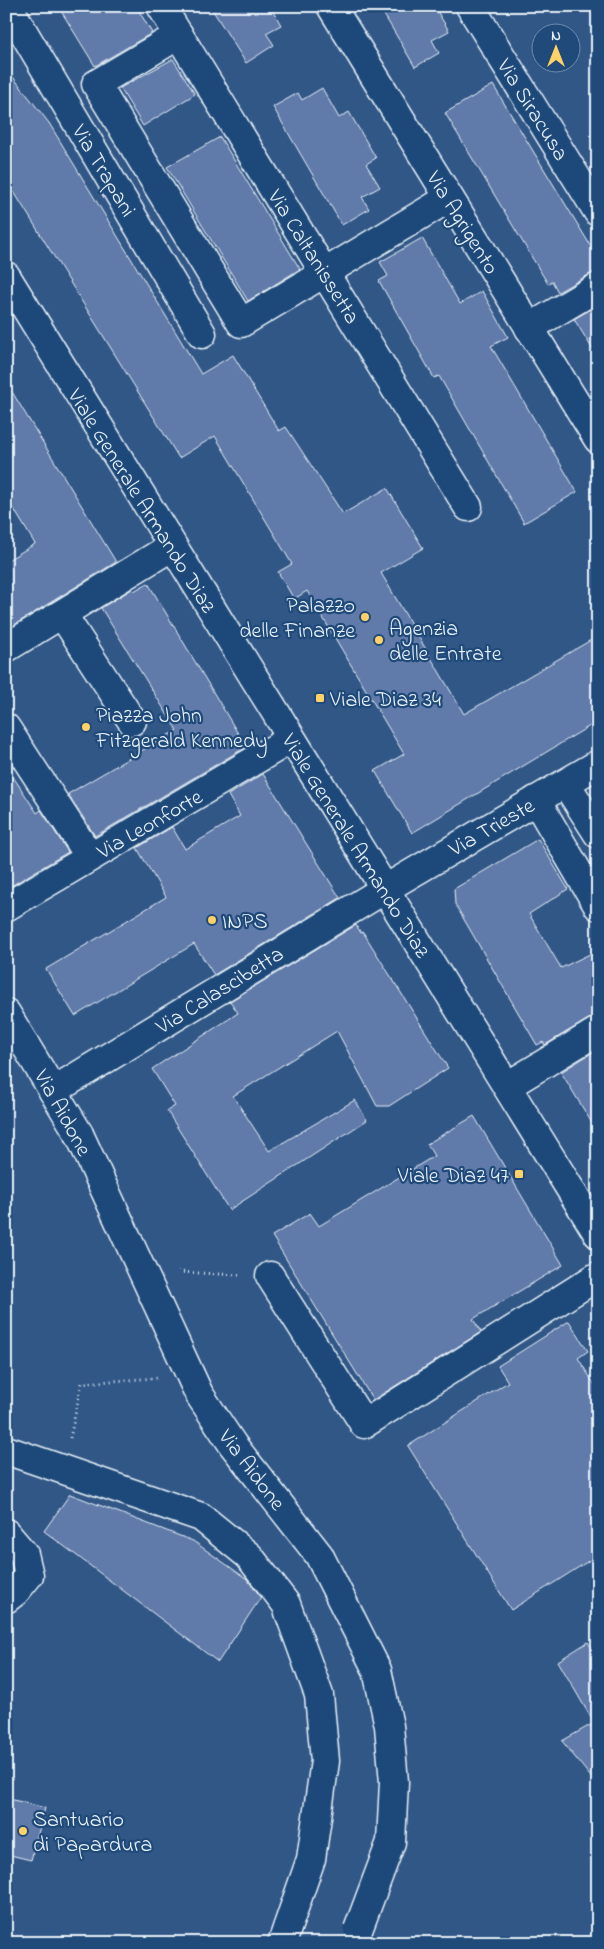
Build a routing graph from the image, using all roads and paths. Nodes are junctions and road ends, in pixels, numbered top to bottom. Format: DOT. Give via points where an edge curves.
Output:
graph roads {
  1 [pos="8,6"];
  2 [pos="161,6"];
  3 [pos="331,6"];
  4 [pos="470,6"];
  5 [pos="179,35"];
  6 [pos="449,198"];
  7 [pos="598,212"];
  8 [pos="326,273"];
  9 [pos="7,280"];
  10 [pos="598,287"];
  11 [pos="529,328"];
  12 [pos="202,334"];
  13 [pos="598,439"];
  14 [pos="468,507"];
  15 [pos="171,547"];
  16 [pos="62,614"];
  17 [pos="6,648"];
  18 [pos="132,721"];
  19 [pos="6,728"];
  20 [pos="291,739"];
  21 [pos="598,764"];
  22 [pos="566,784"];
  23 [pos="536,800"];
  24 [pos="598,834"];
  25 [pos="90,857"];
  26 [pos="385,889"];
  27 [pos="598,906"];
  28 [pos="6,907"];
  29 [pos="6,1013"];
  30 [pos="598,1031"];
  31 [pos="507,1086"];
  32 [pos="53,1091"];
  33 [pos="598,1234"];
  34 [pos="270,1276"];
  35 [pos="598,1276"];
  36 [pos="6,1450"];
  37 [pos="6,1533"];
  38 [pos="6,1599"];
  39 [pos="354,1936"];
  40 [pos="282,1943"];
  1 -- 12 [label="street, Via Trapani"];
  2 -- 5 [label="street, Via Caltanissetta"];
  3 -- 6 [label="street, Via Agrigento"];
  4 -- 7 [label="street, Via Siracusa"];
  5 -- 8 [label="street, Via Caltanissetta"];
  5 -- 8 [label="street" via="96,84 241,323"];
  6 -- 8 [label="street"];
  6 -- 11 [label="street, Via Agrigento"];
  8 -- 14 [label="street, Via Caltanissetta"];
  9 -- 15 [label="street, Viale Generale Armando Diaz"];
  10 -- 11 [label="street"];
  11 -- 13 [label="street, Via Agrigento"];
  15 -- 16 [label="street"];
  15 -- 20 [label="street, Viale Generale Armando Diaz"];
  16 -- 17 [label="street"];
  16 -- 18 [label="street"];
  19 -- 25 [label="street"];
  20 -- 25 [label="street, Via Leonforte"];
  20 -- 26 [label="street, Viale Generale Armando Diaz"];
  21 -- 22 [label="street, Via Trieste"];
  22 -- 23 [label="street, Via Trieste"];
  22 -- 24 [label="street"];
  23 -- 26 [label="street, Via Trieste"];
  23 -- 27 [label="street"];
  25 -- 28 [label="street, Via Leonforte"];
  26 -- 31 [label="street, Viale Generale Armando Diaz"];
  26 -- 32 [label="street, Via Calascibetta"];
  29 -- 32 [label="street, Via Aidone"];
  30 -- 31 [label="street"];
  31 -- 33 [label="street, Viale Generale Armando Diaz"];
  32 -- 39 [label="street, Via Aidone, bridge" via="79,1134 199,1394 233,1445 319,1555 378,1670 389,1726 394,1782 391,1842"];
  34 -- 35 [label="street" via="364,1424"];
  36 -- 40 [label="street" via="202,1517 249,1556 286,1604 319,1695 324,1761 311,1859"];
  37 -- 38 [label="street" via="24,1554 29,1575"];
}
